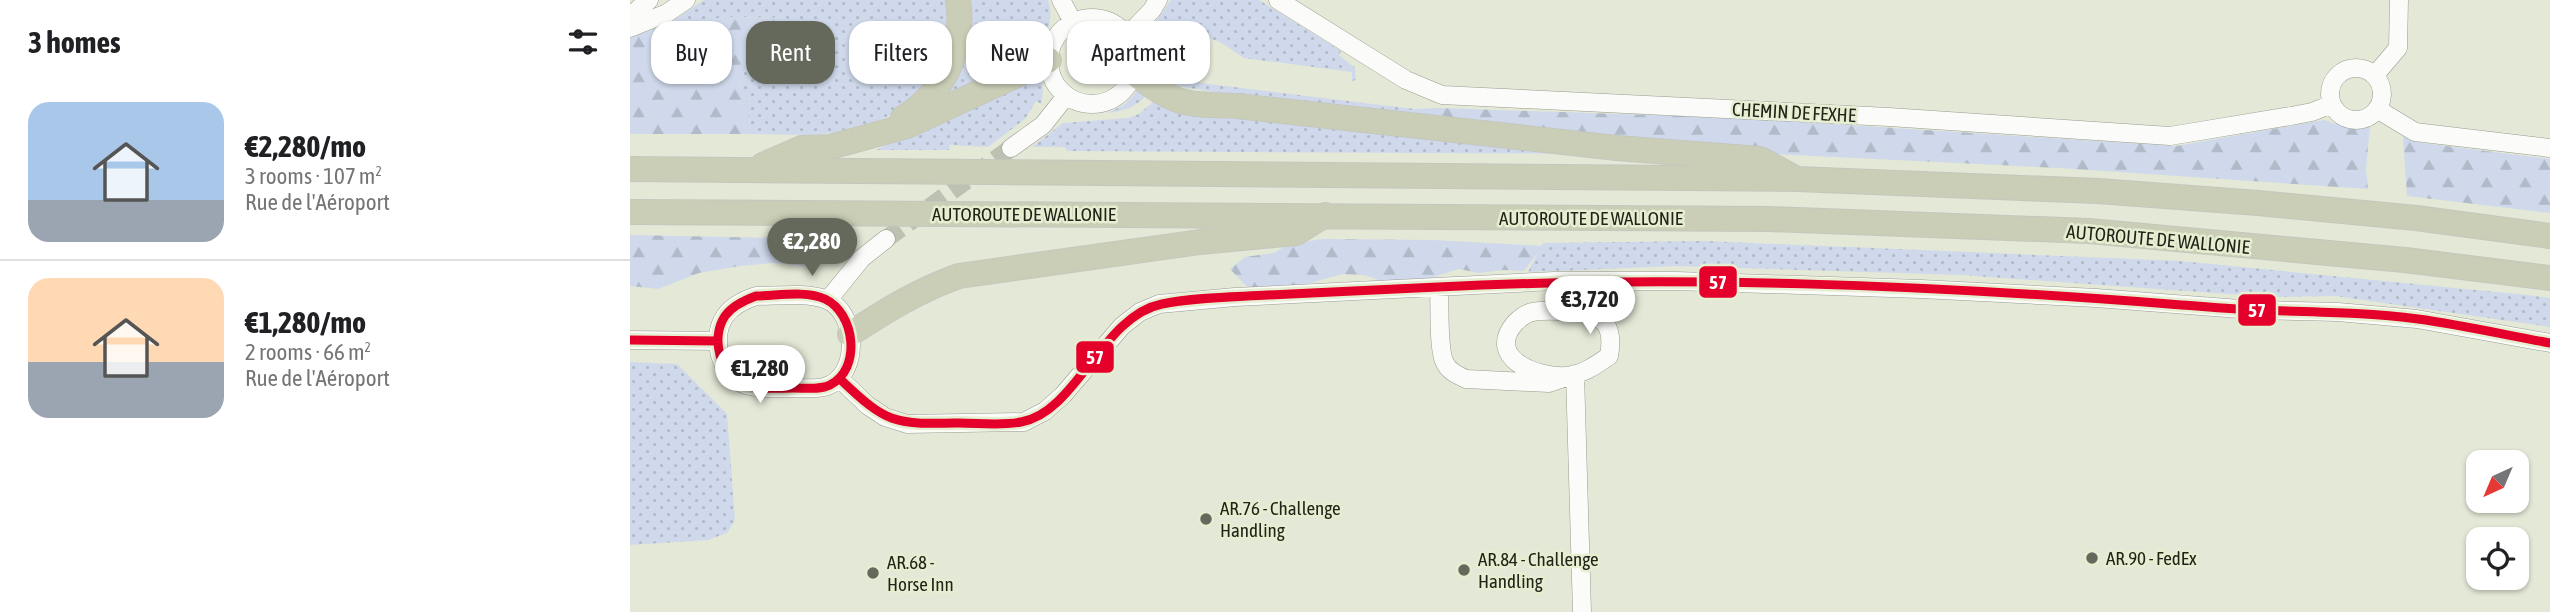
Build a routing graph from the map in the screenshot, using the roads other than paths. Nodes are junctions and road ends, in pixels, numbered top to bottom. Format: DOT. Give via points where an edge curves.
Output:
graph roads {
  1 [pos="649,0"];
  2 [pos="686,0"];
  3 [pos="958,0"];
  4 [pos="1061,0"];
  5 [pos="1158,0"];
  6 [pos="1278,0"];
  7 [pos="2399,0"];
  8 [pos="630,16"];
  9 [pos="1072,21"];
  10 [pos="1076,21"];
  11 [pos="1107,21"];
  12 [pos="1141,21"];
  13 [pos="1067,27"];
  14 [pos="630,28"];
  15 [pos="1053,45"];
  16 [pos="2375,75"];
  17 [pos="1053,78"];
  18 [pos="998,84"];
  19 [pos="1128,84"];
  20 [pos="1147,84"];
  21 [pos="1066,96"];
  22 [pos="2332,104"];
  23 [pos="2378,109"];
  24 [pos="890,130"];
  25 [pos="1011,148"];
  26 [pos="2550,148"];
  27 [pos="630,169"];
  28 [pos="752,170"];
  29 [pos="1797,179"];
  30 [pos="630,212"];
  31 [pos="1325,215"];
  32 [pos="2550,236"];
  33 [pos="886,239"];
  34 [pos="2550,278"];
  35 [pos="1439,287"];
  36 [pos="828,300"];
  37 [pos="850,334"];
  38 [pos="630,340"];
  39 [pos="718,341"];
  40 [pos="2550,343"];
  41 [pos="1575,374"];
  42 [pos="840,379"];
  43 [pos="1582,612"];
  1 -- 8 [label="street"];
  2 -- 14 [label="street"];
  3 -- 24 [label="highway" via="958,41 944,78 924,103"];
  4 -- 9 [label="street"];
  5 -- 12 [label="street"];
  6 -- 22 [label="street, CHEMIN DE FEXHE" via="1406,80 1442,95 2170,136 2312,112"];
  7 -- 16 [label="street" via="2398,48"];
  10 -- 11 [label="street"];
  13 -- 15 [label="street"];
  16 -- 22 [label="street" via="2357,67 2338,74 2332,83"];
  16 -- 23 [label="street" via="2383,92"];
  17 -- 21 [label="street"];
  18 -- 24 [label="highway" via="918,122"];
  19 -- 21 [label="street" via="1106,102 1092,104"];
  20 -- 29 [label="highway" via="1183,103 1760,159"];
  21 -- 25 [label="street" via="1042,125"];
  22 -- 23 [label="street" via="2353,120"];
  23 -- 26 [label="street" via="2415,132"];
  24 -- 28 [label="highway" via="830,148 803,148"];
  27 -- 28 [label="highway, AUTOROUTE DE WALLONIE"];
  28 -- 29 [label="highway, AUTOROUTE DE WALLONIE"];
  29 -- 32 [label="highway, AUTOROUTE DE WALLONIE" via="2244,202"];
  30 -- 31 [label="highway, AUTOROUTE DE WALLONIE"];
  31 -- 34 [label="highway, AUTOROUTE DE WALLONIE" via="1769,219 2089,231"];
  31 -- 37 [label="highway" via="1296,233 958,276 896,304"];
  33 -- 36 [label="street" via="862,258"];
  35 -- 40 [label="street" via="1633,281 2069,296 2395,316"];
  35 -- 41 [label="street" via="1444,362 1457,375 1549,383"];
  35 -- 42 [label="street" via="1159,304 1122,326 1063,395 1024,422 907,424 867,405"];
  36 -- 37 [label="street"];
  36 -- 39 [label="street" via="755,296 725,316"];
  37 -- 42 [label="street" via="852,349"];
  38 -- 39 [label="street"];
  39 -- 42 [label="street" via="724,366 745,384 826,387"];
  41 -- 41 [label="street" via="1551,375 1524,368 1508,352 1510,329 1532,312 1590,313 1607,324 1612,339 1609,356"];
  41 -- 43 [label="street"];
}
